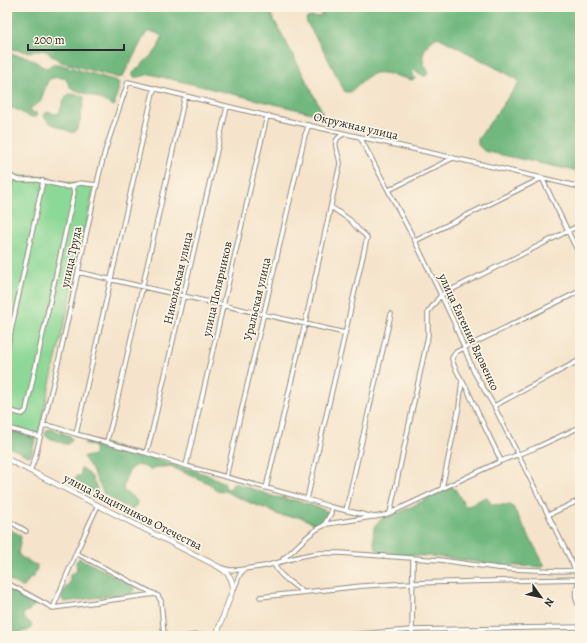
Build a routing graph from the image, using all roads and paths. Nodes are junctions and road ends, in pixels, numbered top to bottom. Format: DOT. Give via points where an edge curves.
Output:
graph roads {
  1 [pos="128,82"];
  2 [pos="154,88"];
  3 [pos="184,96"];
  4 [pos="227,107"];
  5 [pos="267,116"];
  6 [pos="309,126"];
  7 [pos="345,133"];
  8 [pos="360,137"];
  9 [pos="452,158"];
  10 [pos="7,173"];
  11 [pos="12,177"];
  12 [pos="542,178"];
  13 [pos="43,181"];
  14 [pos="97,184"];
  15 [pos="73,186"];
  16 [pos="580,188"];
  17 [pos="389,190"];
  18 [pos="7,201"];
  19 [pos="331,208"];
  20 [pos="580,225"];
  21 [pos="568,231"];
  22 [pos="415,241"];
  23 [pos="580,256"];
  24 [pos="78,272"];
  25 [pos="111,280"];
  26 [pos="142,287"];
  27 [pos="580,291"];
  28 [pos="441,295"];
  29 [pos="184,297"];
  30 [pos="223,305"];
  31 [pos="264,314"];
  32 [pos="391,314"];
  33 [pos="305,324"];
  34 [pos="345,333"];
  35 [pos="465,348"];
  36 [pos="7,350"];
  37 [pos="580,360"];
  38 [pos="462,380"];
  39 [pos="494,406"];
  40 [pos="7,410"];
  41 [pos="43,425"];
  42 [pos="580,427"];
  43 [pos="7,428"];
  44 [pos="76,434"];
  45 [pos="40,437"];
  46 [pos="106,441"];
  47 [pos="146,452"];
  48 [pos="518,454"];
  49 [pos="7,459"];
  50 [pos="501,461"];
  51 [pos="186,466"];
  52 [pos="30,471"];
  53 [pos="226,477"];
  54 [pos="266,488"];
  55 [pos="442,488"];
  56 [pos="307,499"];
  57 [pos="580,500"];
  58 [pos="98,505"];
  59 [pos="331,507"];
  60 [pos="346,510"];
  61 [pos="390,513"];
  62 [pos="548,515"];
  63 [pos="374,517"];
  64 [pos="7,520"];
  65 [pos="324,525"];
  66 [pos="26,531"];
  67 [pos="76,553"];
  68 [pos="412,558"];
  69 [pos="281,561"];
  70 [pos="274,564"];
  71 [pos="222,568"];
  72 [pos="247,569"];
  73 [pos="579,569"];
  74 [pos="580,579"];
  75 [pos="7,583"];
  76 [pos="412,583"];
  77 [pos="303,592"];
  78 [pos="155,594"];
  79 [pos="231,594"];
  80 [pos="260,596"];
  81 [pos="53,608"];
  82 [pos="580,608"];
  83 [pos="580,626"];
  84 [pos="412,630"];
  85 [pos="164,636"];
  86 [pos="188,636"];
  87 [pos="207,636"];
  88 [pos="216,636"];
  89 [pos="331,636"];
  90 [pos="412,636"];
  1 -- 2 [label="street, Окружная улица"];
  1 -- 14 [label="street, улица Труда"];
  2 -- 3 [label="street, Окружная улица"];
  2 -- 25 [label="street"];
  3 -- 4 [label="street, Окружная улица"];
  3 -- 26 [label="street"];
  4 -- 5 [label="street, Окружная улица"];
  4 -- 29 [label="street, Никольская улица"];
  5 -- 6 [label="street, Окружная улица"];
  5 -- 30 [label="street, улица Полярников"];
  6 -- 7 [label="street, Окружная улица"];
  6 -- 31 [label="street, Уральская улица"];
  7 -- 8 [label="street, Окружная улица"];
  7 -- 19 [label="street" via="338,137 336,144 340,164"];
  8 -- 9 [label="street, Окружная улица"];
  8 -- 17 [label="street, улица Евгения Вдовенко"];
  9 -- 12 [label="street, Окружная улица"];
  9 -- 17 [label="street"];
  10 -- 11 [label="street"];
  11 -- 13 [label="street" via="18,180"];
  11 -- 18 [label="street"];
  12 -- 16 [label="street, Окружная улица"];
  12 -- 21 [label="street"];
  12 -- 22 [label="street"];
  13 -- 15 [label="street"];
  13 -- 36 [label="street"];
  14 -- 15 [label="street" via="80,183"];
  14 -- 24 [label="street, улица Труда"];
  15 -- 40 [label="street" via="74,192 60,259 26,410 20,414"];
  17 -- 22 [label="street, улица Евгения Вдовенко"];
  19 -- 33 [label="street"];
  19 -- 34 [label="street" via="350,220 367,238"];
  20 -- 21 [label="street"];
  21 -- 23 [label="street"];
  21 -- 28 [label="street"];
  22 -- 28 [label="street, улица Евгения Вдовенко"];
  24 -- 25 [label="street"];
  24 -- 41 [label="street, улица Труда"];
  25 -- 26 [label="street"];
  25 -- 44 [label="street"];
  26 -- 29 [label="street"];
  26 -- 46 [label="street"];
  27 -- 35 [label="street"];
  28 -- 35 [label="street, улица Евгения Вдовенко"];
  28 -- 61 [label="street" via="428,312 428,336"];
  29 -- 30 [label="street"];
  29 -- 47 [label="street, Никольская улица"];
  30 -- 31 [label="street"];
  30 -- 51 [label="street, улица Полярников"];
  31 -- 33 [label="street"];
  31 -- 53 [label="street, Уральская улица"];
  32 -- 60 [label="street"];
  33 -- 34 [label="street"];
  33 -- 54 [label="street"];
  34 -- 56 [label="street"];
  35 -- 38 [label="street" via="456,352 452,358"];
  35 -- 39 [label="street, улица Евгения Вдовенко" via="474,372"];
  37 -- 39 [label="street"];
  38 -- 50 [label="street"];
  38 -- 55 [label="street"];
  39 -- 48 [label="street, улица Евгения Вдовенко"];
  41 -- 44 [label="street"];
  41 -- 45 [label="street, улица Труда"];
  42 -- 48 [label="street"];
  43 -- 45 [label="street"];
  44 -- 46 [label="street"];
  45 -- 52 [label="street, улица Труда"];
  46 -- 47 [label="street"];
  47 -- 51 [label="street"];
  48 -- 50 [label="street"];
  48 -- 62 [label="street, улица Евгения Вдовенко"];
  49 -- 52 [label="main road, улица Защитников Отечества"];
  50 -- 55 [label="street"];
  51 -- 53 [label="street"];
  52 -- 58 [label="main road, улица Защитников Отечества"];
  53 -- 54 [label="street"];
  54 -- 56 [label="street"];
  55 -- 61 [label="street"];
  56 -- 59 [label="street"];
  57 -- 62 [label="street"];
  58 -- 67 [label="street"];
  58 -- 71 [label="main road, улица Защитников Отечества"];
  59 -- 60 [label="street"];
  59 -- 65 [label="street" via="331,513"];
  60 -- 63 [label="street"];
  61 -- 63 [label="street"];
  62 -- 73 [label="street, улица Евгения Вдовенко"];
  63 -- 65 [label="street"];
  64 -- 66 [label="street"];
  65 -- 69 [label="street"];
  67 -- 78 [label="street"];
  67 -- 81 [label="street"];
  68 -- 69 [label="street" via="318,553"];
  68 -- 73 [label="street" via="504,569"];
  68 -- 76 [label="street"];
  69 -- 70 [label="street"];
  70 -- 72 [label="street"];
  70 -- 77 [label="street" via="281,574"];
  71 -- 72 [label="street" via="234,571"];
  71 -- 79 [label="main road" via="230,578"];
  72 -- 79 [label="street" via="241,572"];
  73 -- 74 [label="street, улица Евгения Вдовенко"];
  74 -- 76 [label="street"];
  74 -- 82 [label="street" via="575,595"];
  75 -- 81 [label="street"];
  76 -- 77 [label="street"];
  76 -- 84 [label="street"];
  77 -- 80 [label="street"];
  78 -- 81 [label="street"];
  78 -- 85 [label="street" via="161,601"];
  79 -- 88 [label="main road"];
  83 -- 84 [label="street"];
  84 -- 89 [label="street"];
  84 -- 90 [label="street"];
  86 -- 87 [label="street"];
}
